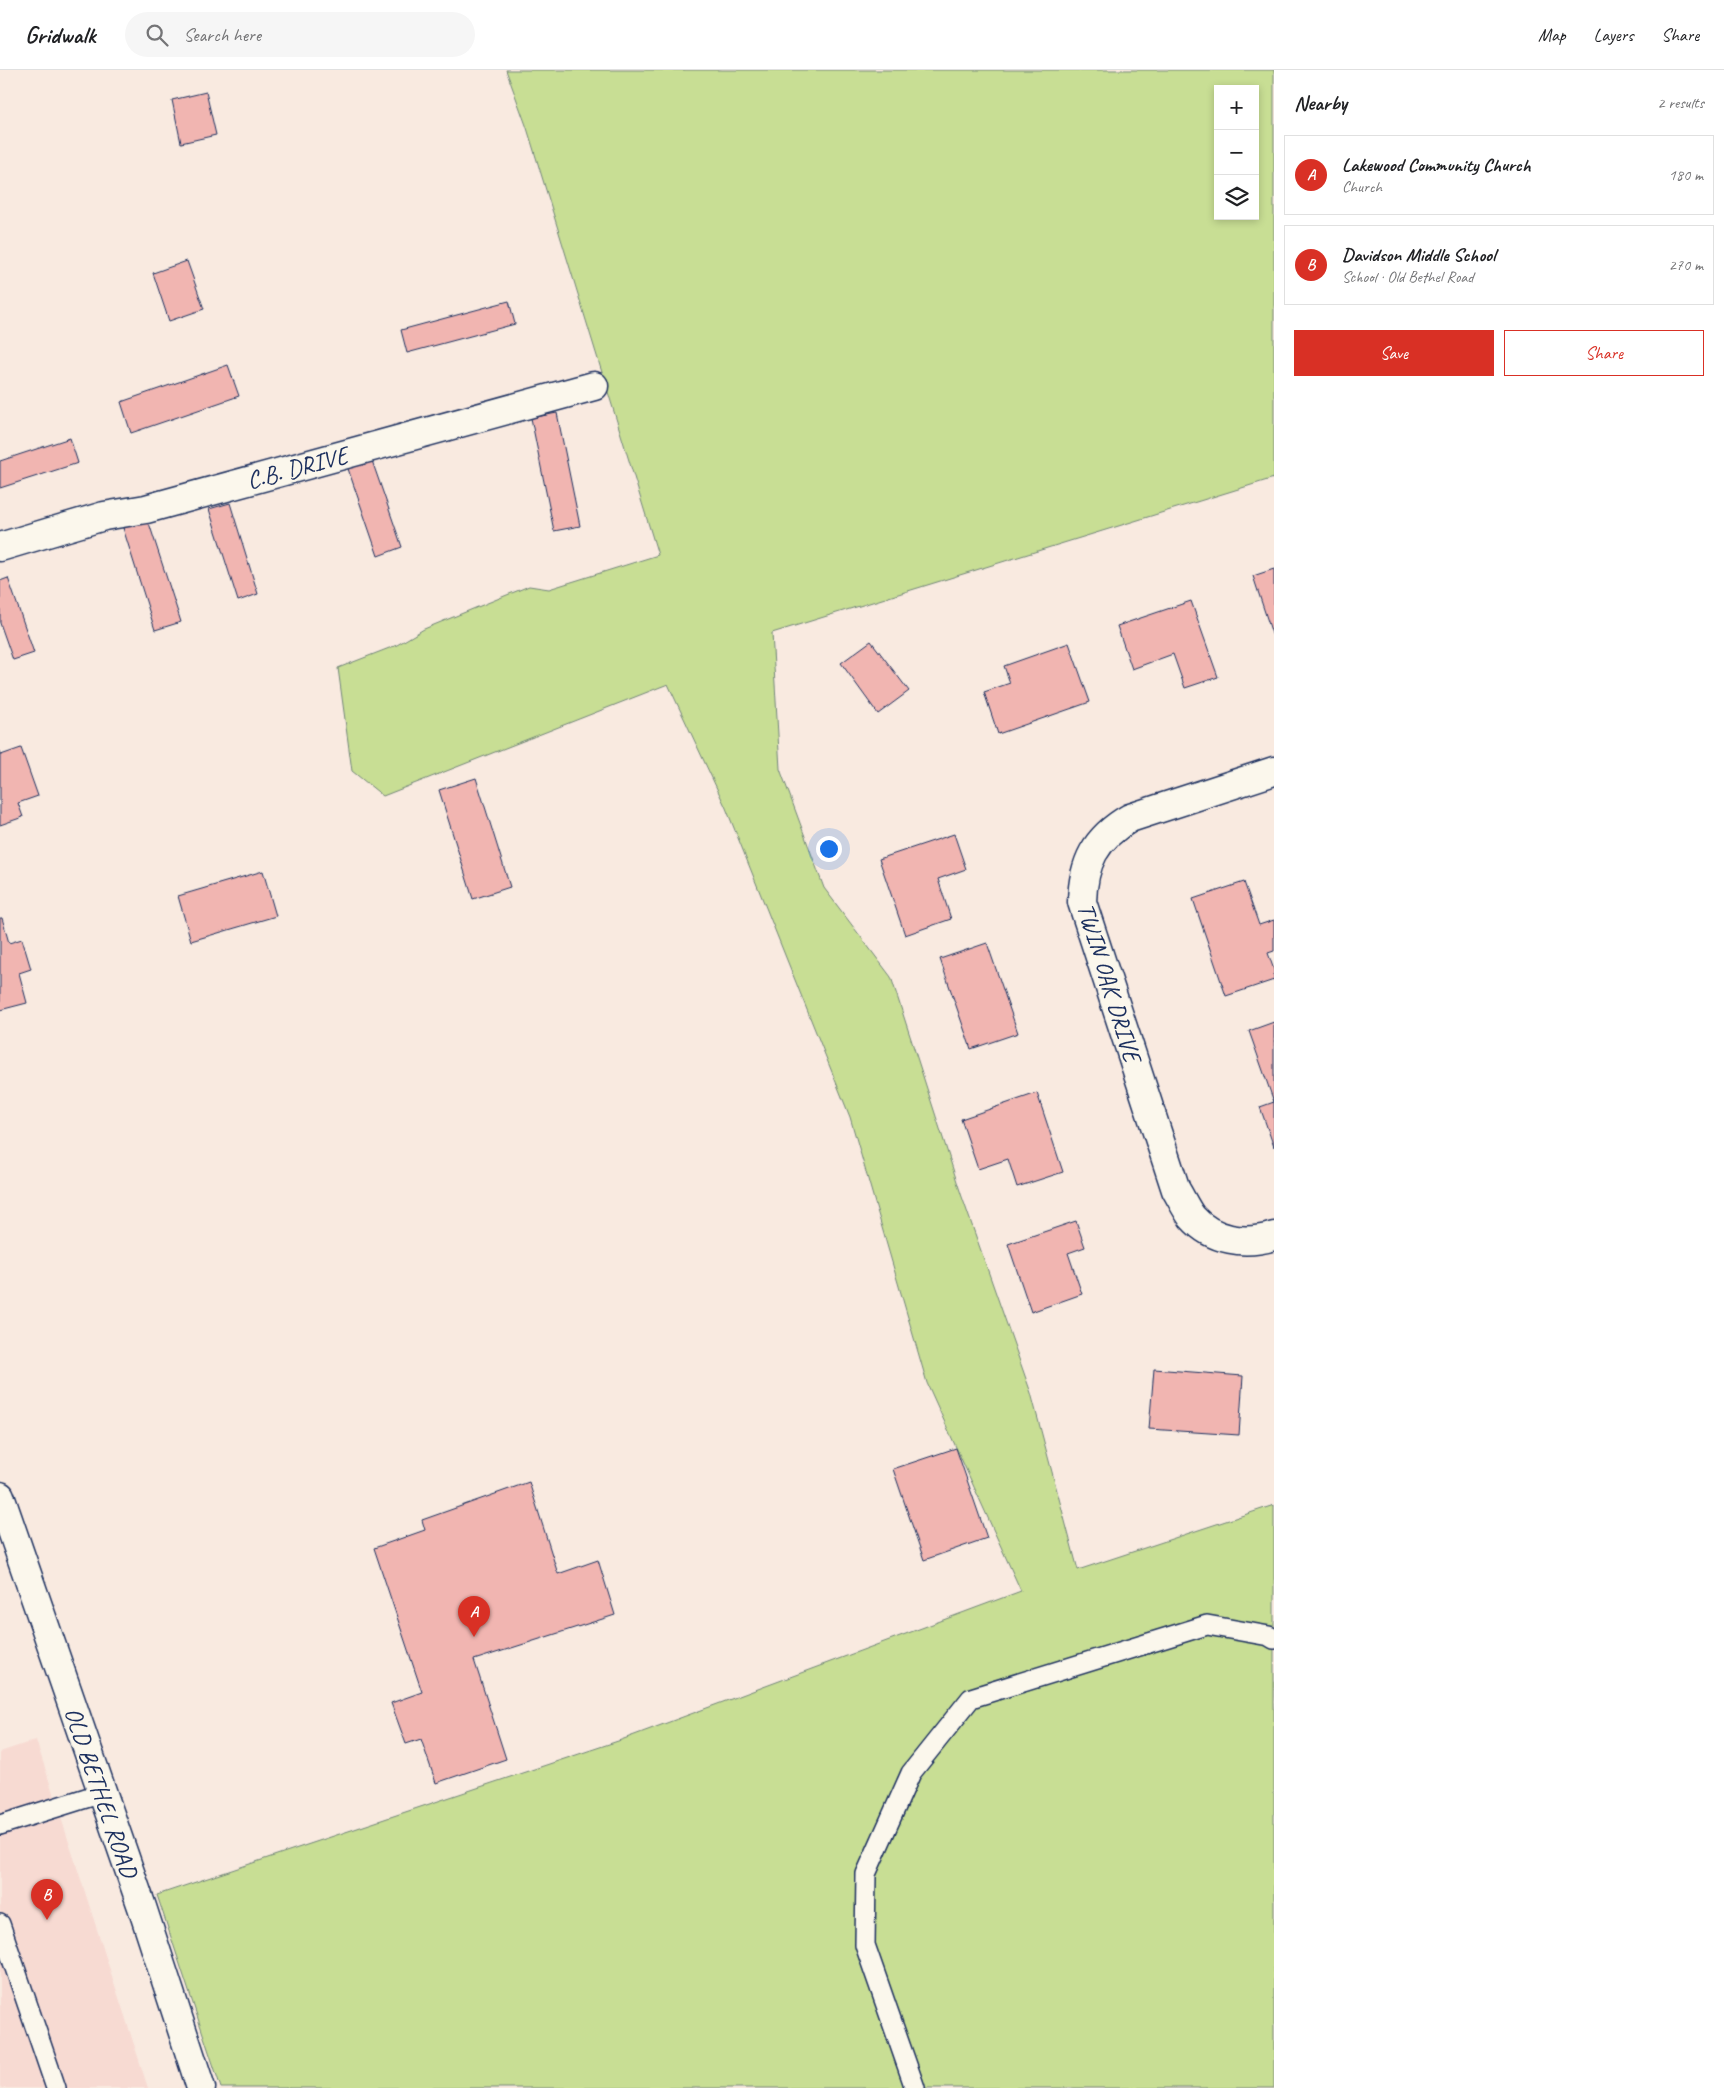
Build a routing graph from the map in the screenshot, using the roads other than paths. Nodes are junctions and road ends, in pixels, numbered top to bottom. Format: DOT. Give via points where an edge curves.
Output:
graph roads {
  1 [pos="594,386"];
  2 [pos="0,547"];
  3 [pos="1274,771"];
  4 [pos="1274,1236"];
  5 [pos="0,1496"];
  6 [pos="1274,1639"];
  7 [pos="102,1793"];
  8 [pos="0,1825"];
  9 [pos="0,1924"];
  10 [pos="56,2088"];
  11 [pos="201,2088"];
  12 [pos="915,2088"];
  1 -- 2 [label="street, C.B. DRIVE" via="146,509 104,516"];
  3 -- 4 [label="street, TWIN OAK DRIVE" via="1119,824 1105,836 1091,856 1082,880 1082,902 1176,1190 1192,1217 1213,1234 1239,1241"];
  5 -- 7 [label="street, OLD BETHEL ROAD"];
  6 -- 12 [label="lane" via="1207,1625 971,1698 911,1772 866,1874 865,1945"];
  7 -- 8 [label="lane"];
  7 -- 11 [label="street, OLD BETHEL ROAD"];
  9 -- 10 [label="lane"];
}
